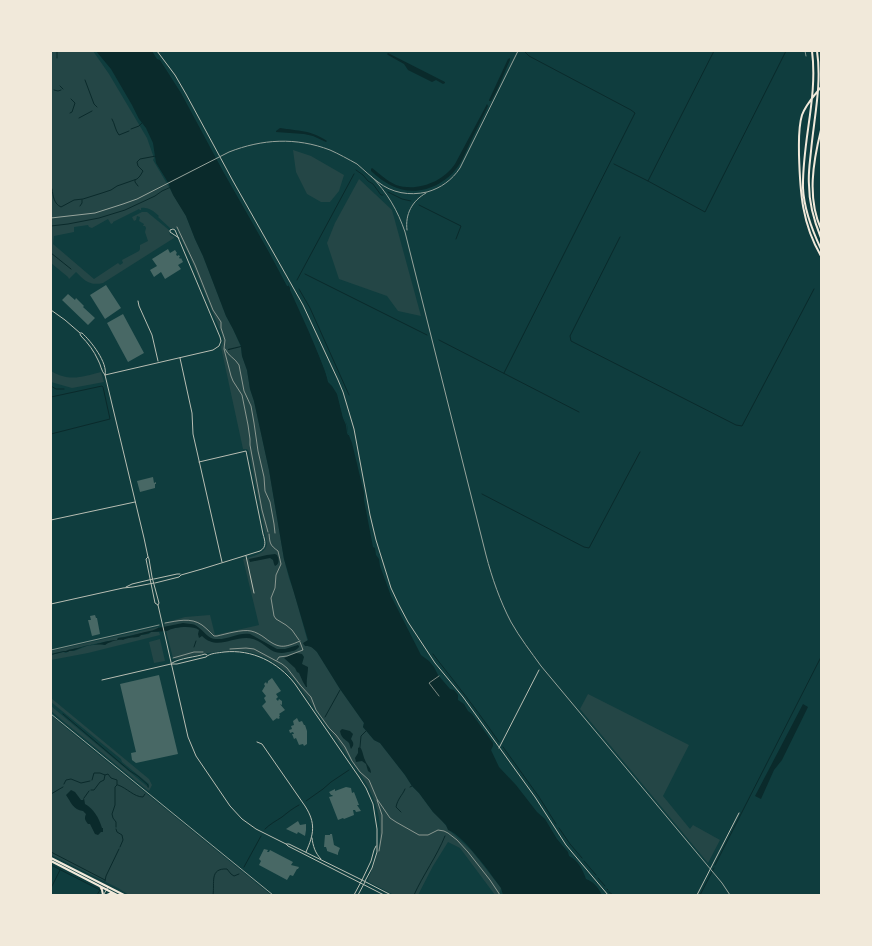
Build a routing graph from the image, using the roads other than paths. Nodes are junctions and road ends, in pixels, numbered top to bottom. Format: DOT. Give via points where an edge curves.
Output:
graph roads {
  1 [pos="157,51"];
  2 [pos="812,51"];
  3 [pos="817,51"];
  4 [pos="821,87"];
  5 [pos="821,130"];
  6 [pos="821,229"];
  7 [pos="179,238"];
  8 [pos="821,238"];
  9 [pos="821,250"];
  10 [pos="821,256"];
  11 [pos="138,301"];
  12 [pos="51,310"];
  13 [pos="80,333"];
  14 [pos="180,357"];
  15 [pos="158,362"];
  16 [pos="105,375"];
  17 [pos="199,462"];
  18 [pos="135,502"];
  19 [pos="51,520"];
  20 [pos="246,556"];
  21 [pos="148,557"];
  22 [pos="222,563"];
  23 [pos="181,575"];
  24 [pos="153,579"];
  25 [pos="150,580"];
  26 [pos="151,583"];
  27 [pos="154,583"];
  28 [pos="123,588"];
  29 [pos="254,593"];
  30 [pos="51,604"];
  31 [pos="158,605"];
  32 [pos="170,664"];
  33 [pos="539,670"];
  34 [pos="102,680"];
  35 [pos="258,742"];
  36 [pos="499,748"];
  37 [pos="739,813"];
  38 [pos="312,838"];
  39 [pos="286,844"];
  40 [pos="376,846"];
  41 [pos="306,852"];
  42 [pos="304,855"];
  43 [pos="51,858"];
  44 [pos="323,860"];
  45 [pos="51,861"];
  46 [pos="362,880"];
  47 [pos="365,881"];
  48 [pos="360,883"];
  49 [pos="363,885"];
  50 [pos="99,886"];
  51 [pos="108,886"];
  52 [pos="107,890"];
  53 [pos="114,893"];
  54 [pos="104,895"];
  55 [pos="117,895"];
  56 [pos="124,895"];
  57 [pos="354,895"];
  58 [pos="358,895"];
  59 [pos="384,895"];
  60 [pos="391,895"];
  61 [pos="608,895"];
  62 [pos="697,895"];
  1 -- 36 [label="street" via="186,94 303,305 338,380 354,428 376,540 399,605 435,663"];
  2 -- 9 [label="main road" via="813,83 803,189 806,210"];
  3 -- 8 [label="main road" via="818,93 808,185 812,211"];
  4 -- 10 [label="main road" via="803,114 799,153 801,196 806,224"];
  5 -- 6 [label="main road" via="814,160 813,199"];
  7 -- 7 [label="street" via="175,229 170,230 171,234"];
  7 -- 14 [label="street" via="221,341 213,350"];
  11 -- 15 [label="street" via="152,335"];
  12 -- 13 [label="street"];
  13 -- 16 [label="street" via="94,352"];
  13 -- 16 [label="street" via="86,336 98,352"];
  14 -- 15 [label="street"];
  14 -- 17 [label="street"];
  15 -- 16 [label="street"];
  16 -- 18 [label="street"];
  17 -- 20 [label="street" via="246,451 265,545 260,552"];
  17 -- 22 [label="street"];
  18 -- 19 [label="street"];
  18 -- 21 [label="street"];
  20 -- 22 [label="street"];
  20 -- 29 [label="street"];
  21 -- 24 [label="street"];
  21 -- 25 [label="street" via="146,559"];
  22 -- 23 [label="street"];
  23 -- 24 [label="street"];
  23 -- 27 [label="street"];
  24 -- 25 [label="street"];
  24 -- 27 [label="street"];
  25 -- 26 [label="street"];
  25 -- 28 [label="street"];
  26 -- 27 [label="street"];
  26 -- 28 [label="street"];
  26 -- 31 [label="street" via="155,603"];
  27 -- 31 [label="street"];
  28 -- 30 [label="street"];
  31 -- 32 [label="street"];
  32 -- 34 [label="street"];
  32 -- 39 [label="street" via="188,737 198,759 242,819"];
  32 -- 40 [label="street" via="227,652 252,654 278,667 291,679 366,788 376,818"];
  33 -- 36 [label="street"];
  35 -- 38 [label="street" via="262,744 307,810 312,824"];
  36 -- 61 [label="street" via="566,845"];
  37 -- 62 [label="street"];
  38 -- 41 [label="street"];
  38 -- 44 [label="street" via="314,850"];
  39 -- 41 [label="street"];
  39 -- 42 [label="street"];
  40 -- 46 [label="street"];
  40 -- 47 [label="street" via="375,860"];
  41 -- 42 [label="street"];
  41 -- 44 [label="street"];
  42 -- 48 [label="street"];
  43 -- 51 [label="main road"];
  44 -- 46 [label="street"];
  45 -- 50 [label="main road"];
  46 -- 47 [label="street"];
  46 -- 48 [label="street"];
  47 -- 49 [label="street"];
  47 -- 60 [label="street"];
  48 -- 49 [label="street"];
  48 -- 57 [label="street"];
  49 -- 58 [label="street"];
  49 -- 59 [label="street"];
  50 -- 52 [label="main road"];
  50 -- 54 [label="main road"];
  51 -- 52 [label="street"];
  51 -- 56 [label="main road"];
  52 -- 53 [label="main road"];
  52 -- 54 [label="street"];
  53 -- 54 [label="main road"];
  53 -- 55 [label="main road"];
}
